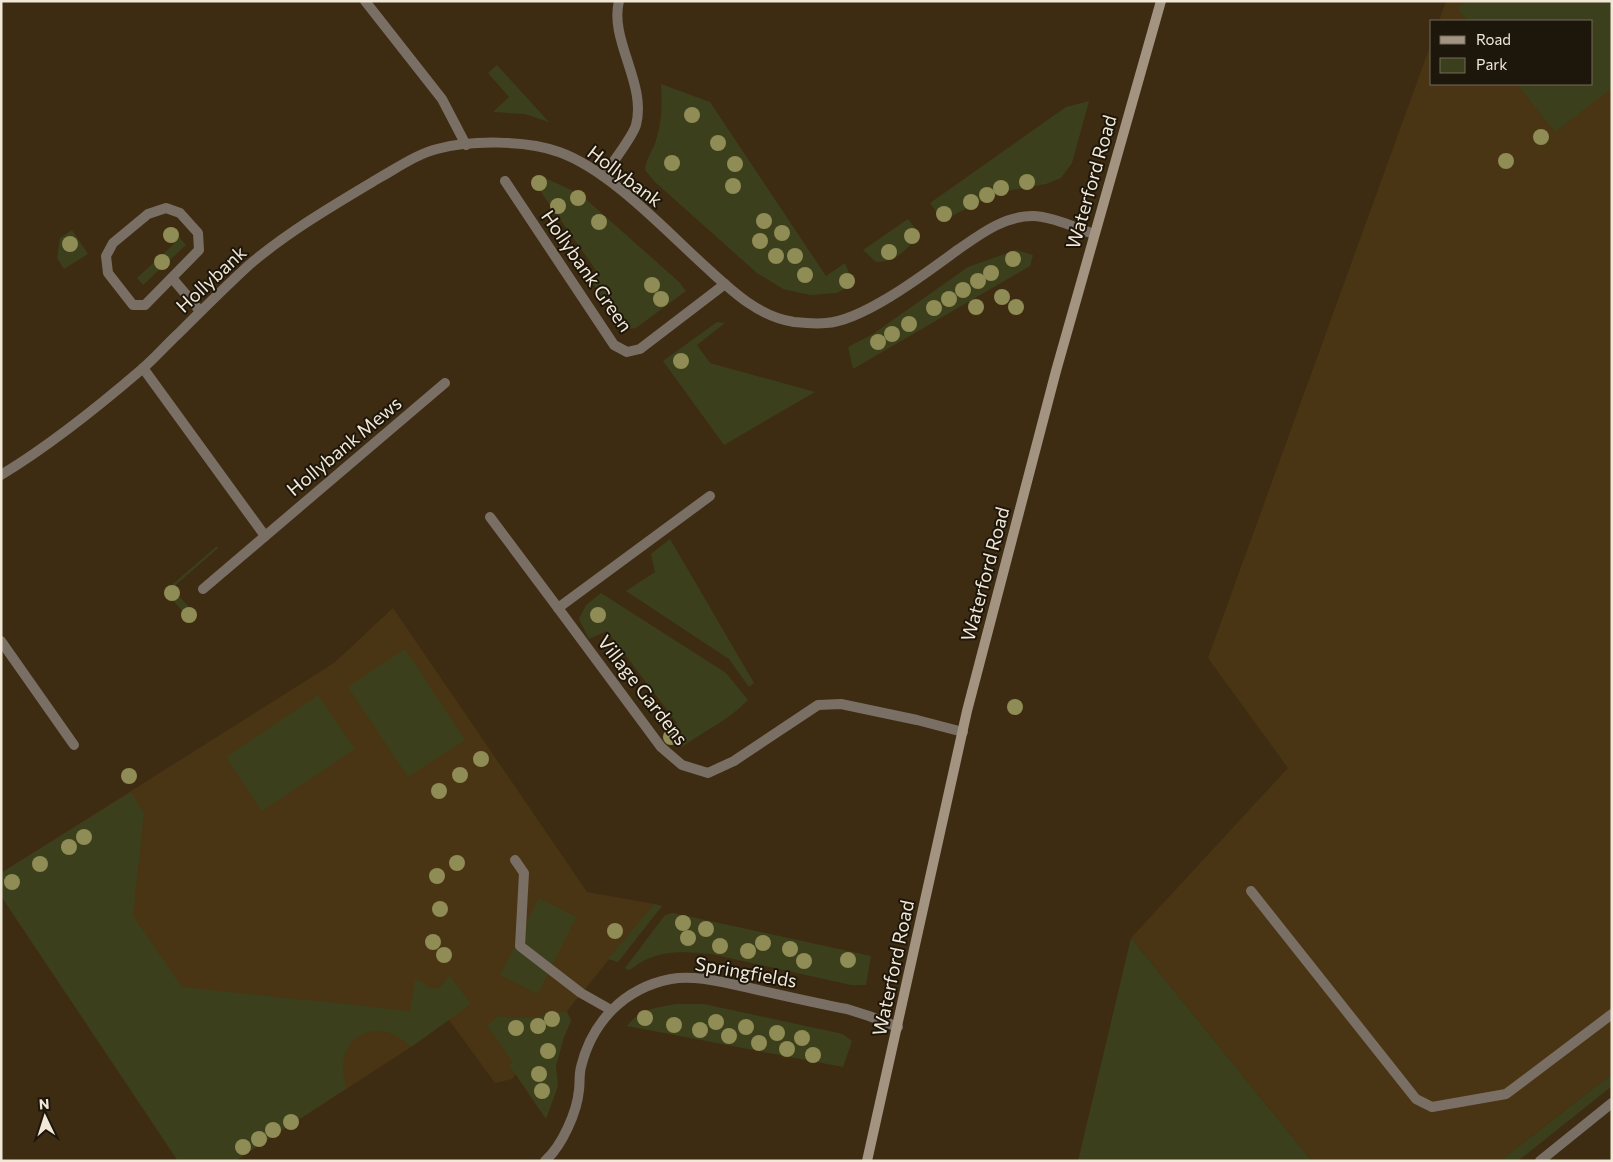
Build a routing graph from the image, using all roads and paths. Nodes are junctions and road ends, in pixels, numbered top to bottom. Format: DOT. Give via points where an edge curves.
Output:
graph roads {
  1 [pos="365,1"];
  2 [pos="619,1"];
  3 [pos="1161,1"];
  4 [pos="466,145"];
  5 [pos="603,176"];
  6 [pos="505,181"];
  7 [pos="1094,234"];
  8 [pos="172,278"];
  9 [pos="724,284"];
  10 [pos="200,311"];
  11 [pos="143,368"];
  12 [pos="445,382"];
  13 [pos="1,475"];
  14 [pos="710,496"];
  15 [pos="490,517"];
  16 [pos="265,536"];
  17 [pos="203,589"];
  18 [pos="558,608"];
  19 [pos="1,642"];
  20 [pos="962,732"];
  21 [pos="74,745"];
  22 [pos="515,860"];
  23 [pos="1251,891"];
  24 [pos="611,1010"];
  25 [pos="1612,1014"];
  26 [pos="898,1027"];
  27 [pos="1612,1103"];
  28 [pos="546,1161"];
  29 [pos="867,1161"];
  30 [pos="1540,1161"];
  1 -- 4 [label="street" via="442,99"];
  2 -- 5 [label="street" via="618,24 638,107 636,126"];
  3 -- 7 [label="main road, Waterford Road"];
  4 -- 5 [label="street, Hollybank" via="504,142 534,145 560,152"];
  4 -- 10 [label="street, Hollybank" via="436,149 312,217 251,264"];
  5 -- 9 [label="street, Hollybank"];
  6 -- 9 [label="street, Hollybank Green" via="614,345 627,352 640,349"];
  7 -- 9 [label="street, Hollybank" via="1033,216 1014,219 985,231 881,302 829,324 792,322 757,309"];
  7 -- 20 [label="main road, Waterford Road"];
  8 -- 8 [label="street" via="145,305 133,305 108,273 106,256 113,243 148,214 166,208 180,213 198,233 199,250"];
  8 -- 10 [label="street"];
  10 -- 11 [label="street, Hollybank"];
  11 -- 13 [label="street, Hollybank" via="62,433"];
  11 -- 16 [label="street"];
  12 -- 16 [label="street, Hollybank Mews"];
  14 -- 18 [label="street"];
  15 -- 18 [label="street, Village Gardens"];
  16 -- 17 [label="street, Hollybank Mews"];
  18 -- 20 [label="street, Village Gardens" via="661,747 682,766 708,772 734,761 818,706 841,704"];
  19 -- 21 [label="street"];
  20 -- 26 [label="main road, Waterford Road"];
  22 -- 24 [label="street" via="524,873 520,946 581,992"];
  23 -- 25 [label="street" via="1416,1099 1432,1107 1506,1094"];
  24 -- 26 [label="street, Springfields" via="638,990 672,979 708,979 847,1009"];
  24 -- 28 [label="street, Springfields" via="593,1033 581,1067 577,1102 565,1133"];
  26 -- 29 [label="main road, Waterford Road"];
  27 -- 30 [label="street"];
}
